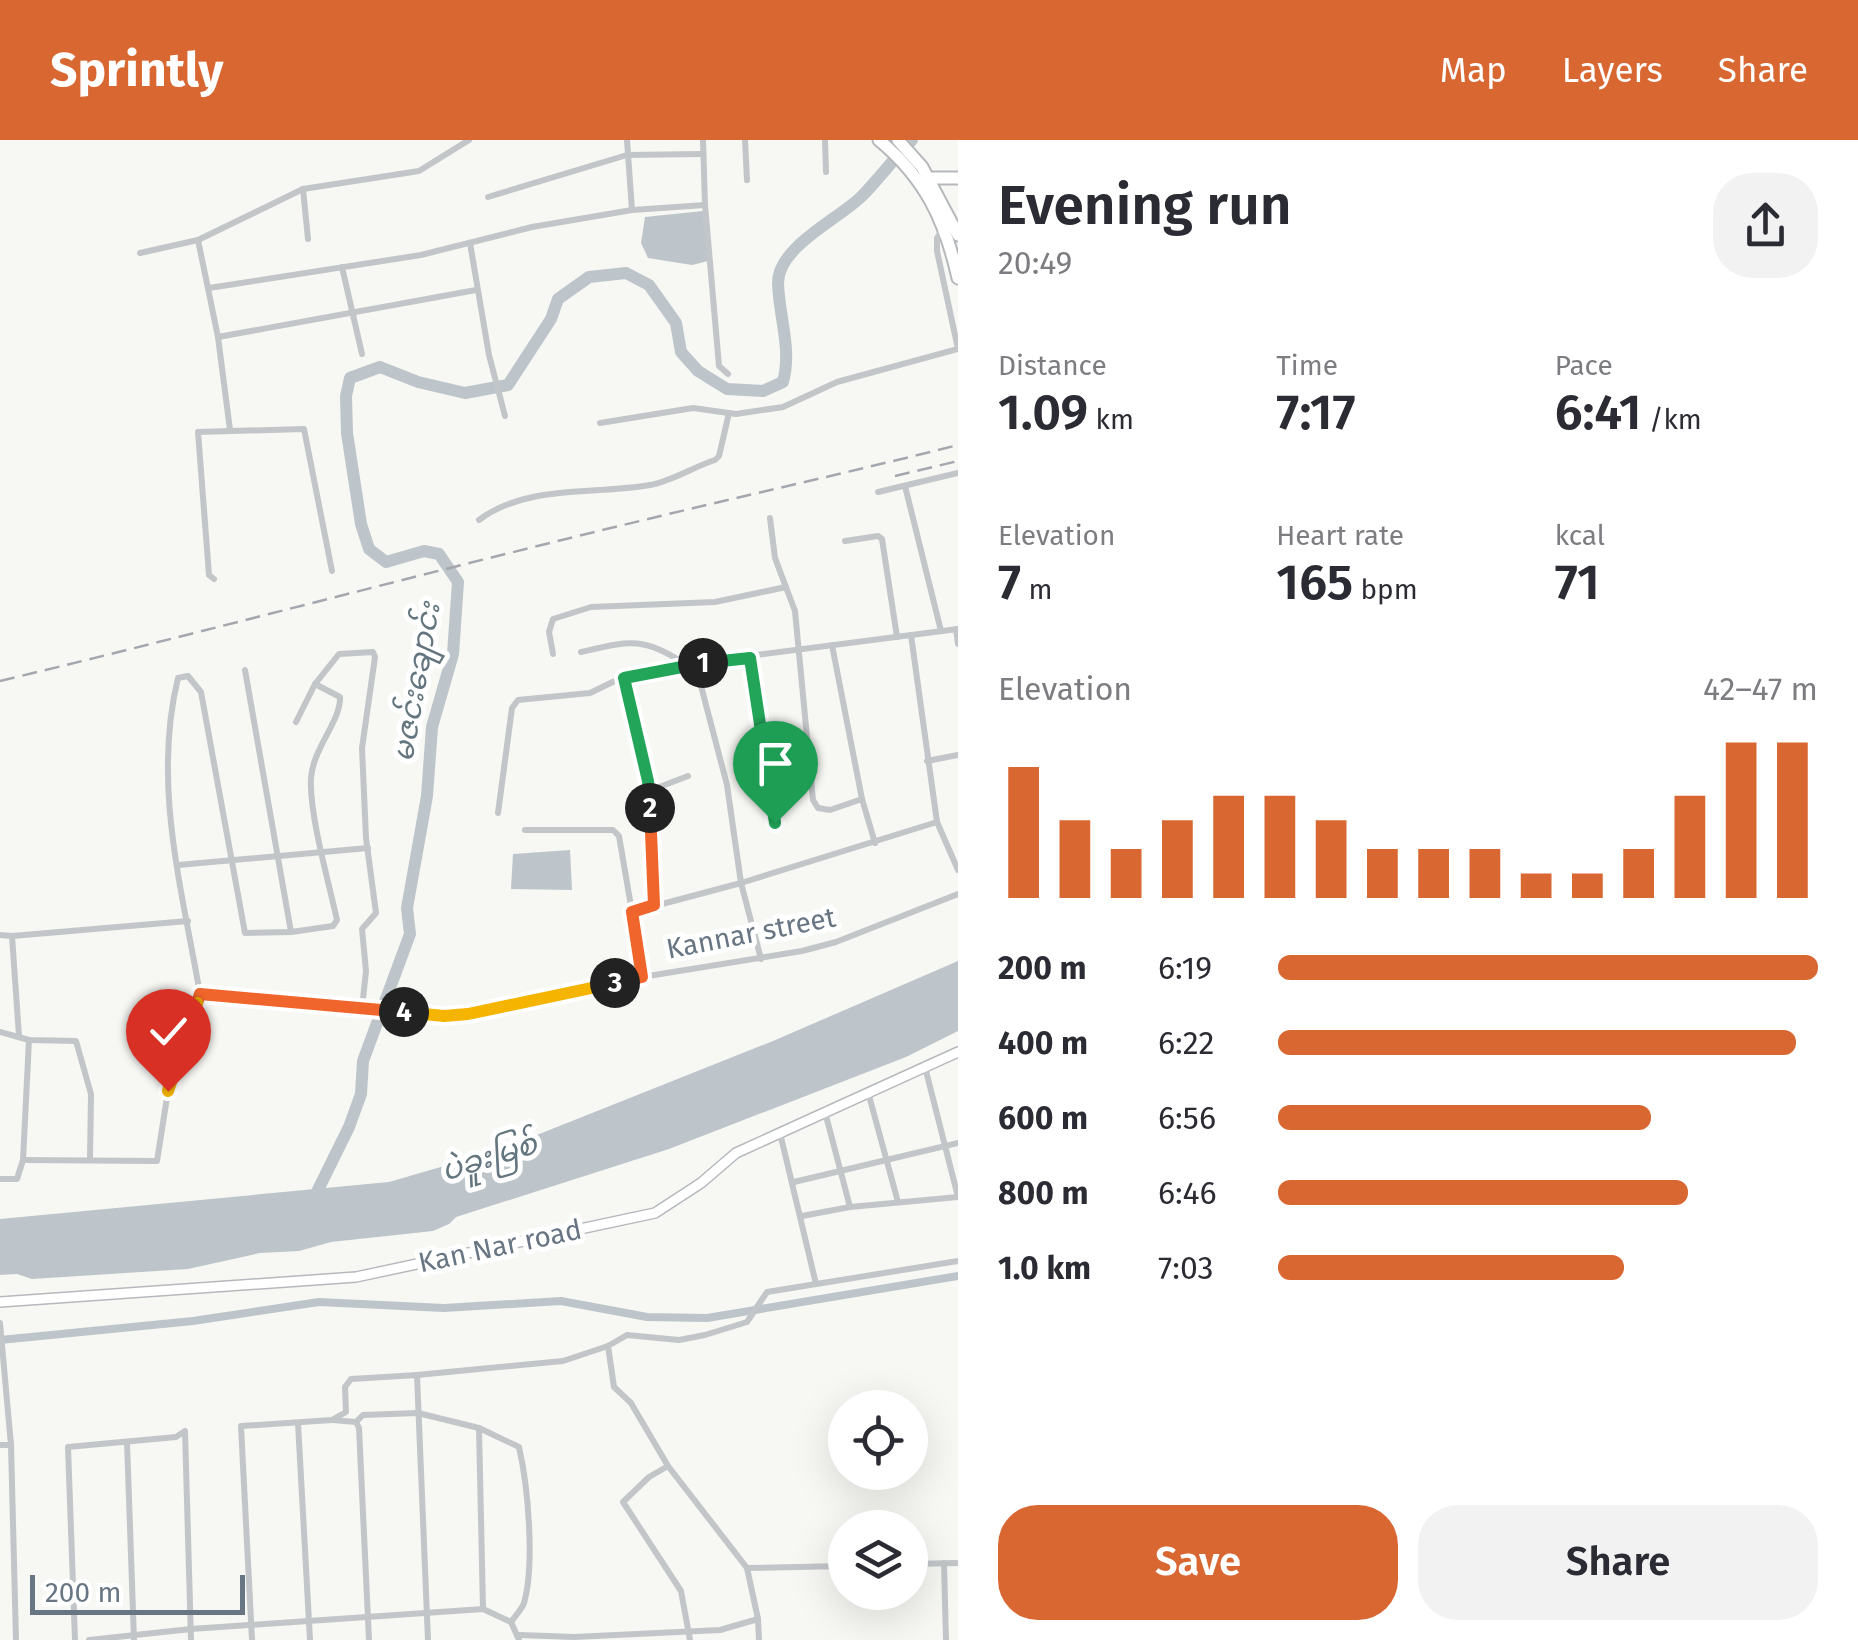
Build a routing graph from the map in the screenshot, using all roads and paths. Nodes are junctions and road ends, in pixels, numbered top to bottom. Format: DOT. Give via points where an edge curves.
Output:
graph roads {
  1 [pos="469,140"];
  2 [pos="627,140"];
  3 [pos="703,140"];
  4 [pos="745,140"];
  5 [pos="825,140"];
  6 [pos="879,140"];
  7 [pos="901,148"];
  8 [pos="702,154"];
  9 [pos="627,155"];
  10 [pos="826,172"];
  11 [pos="928,178"];
  12 [pos="958,178"];
  13 [pos="747,180"];
  14 [pos="303,189"];
  15 [pos="488,197"];
  16 [pos="705,206"];
  17 [pos="632,210"];
  18 [pos="954,227"];
  19 [pos="308,239"];
  20 [pos="198,240"];
  21 [pos="470,242"];
  22 [pos="140,252"];
  23 [pos="342,267"];
  24 [pos="958,278"];
  25 [pos="209,288"];
  26 [pos="476,290"];
  27 [pos="352,312"];
  28 [pos="218,337"];
  29 [pos="362,354"];
  30 [pos="728,374"];
  31 [pos="729,413"];
  32 [pos="505,416"];
  33 [pos="600,423"];
  34 [pos="230,430"];
  35 [pos="958,474"];
  36 [pos="906,486"];
  37 [pos="878,492"];
  38 [pos="770,518"];
  39 [pos="479,520"];
  40 [pos="844,541"];
  41 [pos="332,571"];
  42 [pos="214,579"];
  43 [pos="786,587"];
  44 [pos="957,629"];
  45 [pos="941,631"];
  46 [pos="911,635"];
  47 [pos="897,637"];
  48 [pos="958,644"];
  49 [pos="832,645"];
  50 [pos="798,650"];
  51 [pos="581,652"];
  52 [pos="554,654"];
  53 [pos="750,658"];
  54 [pos="691,664"];
  55 [pos="244,670"];
  56 [pos="624,678"];
  57 [pos="315,684"];
  58 [pos="296,722"];
  59 [pos="958,755"];
  60 [pos="926,761"];
  61 [pos="688,776"];
  62 [pos="650,790"];
  63 [pos="862,799"];
  64 [pos="498,813"];
  65 [pos="936,822"];
  66 [pos="775,823"];
  67 [pos="526,830"];
  68 [pos="875,843"];
  69 [pos="368,848"];
  70 [pos="323,853"];
  71 [pos="277,854"];
  72 [pos="233,860"];
  73 [pos="178,865"];
  74 [pos="958,870"];
  75 [pos="741,883"];
  76 [pos="958,894"];
  77 [pos="654,905"];
  78 [pos="632,912"];
  79 [pos="188,921"];
  80 [pos="291,932"];
  81 [pos="0,936"];
  82 [pos="12,936"];
  83 [pos="761,960"];
  84 [pos="642,977"];
  85 [pos="200,994"];
  86 [pos="366,1008"];
  87 [pos="0,1032"];
  88 [pos="18,1036"];
  89 [pos="30,1040"];
  90 [pos="958,1052"];
  91 [pos="925,1067"];
  92 [pos="868,1092"];
  93 [pos="824,1112"];
  94 [pos="780,1133"];
  95 [pos="958,1142"];
  96 [pos="944,1146"];
  97 [pos="888,1158"];
  98 [pos="23,1160"];
  99 [pos="90,1160"];
  100 [pos="842,1168"];
  101 [pos="0,1179"];
  102 [pos="794,1182"];
  103 [pos="958,1197"];
  104 [pos="898,1202"];
  105 [pos="850,1207"];
  106 [pos="802,1216"];
  107 [pos="958,1261"];
  108 [pos="816,1284"];
  109 [pos="0,1302"];
  110 [pos="0,1324"];
  111 [pos="608,1346"];
  112 [pos="417,1375"];
  113 [pos="418,1413"];
  114 [pos="332,1420"];
  115 [pos="356,1422"];
  116 [pos="298,1424"];
  117 [pos="479,1428"];
  118 [pos="127,1442"];
  119 [pos="0,1445"];
  120 [pos="11,1445"];
  121 [pos="668,1466"];
  122 [pos="928,1563"];
  123 [pos="944,1563"];
  124 [pos="958,1563"];
  125 [pos="828,1566"];
  126 [pos="747,1568"];
  127 [pos="483,1609"];
  128 [pos="427,1612"];
  129 [pos="368,1618"];
  130 [pos="758,1619"];
  131 [pos="511,1622"];
  132 [pos="309,1623"];
  133 [pos="251,1625"];
  134 [pos="190,1629"];
  135 [pos="633,1636"];
  136 [pos="690,1636"];
  137 [pos="134,1637"];
  138 [pos="519,1638"];
  139 [pos="574,1639"];
  140 [pos="16,1640"];
  141 [pos="75,1640"];
  142 [pos="89,1640"];
  143 [pos="191,1640"];
  144 [pos="252,1640"];
  145 [pos="310,1640"];
  146 [pos="369,1640"];
  147 [pos="428,1640"];
  148 [pos="758,1640"];
  149 [pos="946,1640"];
  1 -- 14 [label="street" via="419,171"];
  2 -- 9 [label="street"];
  3 -- 8 [label="street"];
  4 -- 13 [label="street"];
  5 -- 10 [label="street"];
  6 -- 7 [label="highway"];
  7 -- 11 [label="highway"];
  7 -- 18 [label="highway"];
  8 -- 9 [label="street"];
  8 -- 16 [label="street"];
  9 -- 15 [label="street"];
  9 -- 17 [label="street"];
  11 -- 12 [label="highway"];
  11 -- 18 [label="highway"];
  14 -- 19 [label="street"];
  14 -- 20 [label="street"];
  16 -- 17 [label="street"];
  16 -- 30 [label="street" via="719,366"];
  17 -- 21 [label="street"];
  18 -- 24 [label="highway"];
  18 -- 31 [label="street" via="937,238 937,251 958,350 837,382 783,407"];
  20 -- 22 [label="street"];
  20 -- 25 [label="street"];
  21 -- 23 [label="street"];
  21 -- 26 [label="street"];
  23 -- 25 [label="street"];
  23 -- 27 [label="street"];
  25 -- 28 [label="street"];
  26 -- 27 [label="street"];
  26 -- 32 [label="street"];
  27 -- 28 [label="street"];
  27 -- 29 [label="street"];
  28 -- 34 [label="street"];
  31 -- 33 [label="street" via="693,408"];
  31 -- 39 [label="street" via="715,460 651,484 498,505"];
  34 -- 41 [label="street" via="304,429"];
  34 -- 42 [label="street" via="198,432 208,575"];
  35 -- 36 [label="street"];
  36 -- 37 [label="street"];
  36 -- 45 [label="street"];
  38 -- 43 [label="street"];
  40 -- 47 [label="street" via="882,540"];
  43 -- 50 [label="street"];
  43 -- 52 [label="street" via="715,602 578,610 554,619"];
  44 -- 45 [label="street"];
  44 -- 48 [label="street"];
  45 -- 46 [label="street"];
  46 -- 47 [label="street"];
  46 -- 60 [label="street"];
  47 -- 49 [label="street"];
  49 -- 50 [label="street"];
  49 -- 63 [label="street"];
  50 -- 53 [label="street"];
  50 -- 63 [label="street" via="813,800 830,810"];
  51 -- 54 [label="street" via="652,644"];
  53 -- 54 [label="street"];
  53 -- 66 [label="street"];
  54 -- 56 [label="street"];
  54 -- 75 [label="street" via="727,785"];
  55 -- 71 [label="street"];
  56 -- 62 [label="street"];
  56 -- 64 [label="street" via="590,692 518,700"];
  57 -- 58 [label="street"];
  57 -- 69 [label="street" via="339,654 376,657 362,748"];
  57 -- 70 [label="street" via="341,704 311,778"];
  59 -- 60 [label="street"];
  60 -- 65 [label="street"];
  61 -- 62 [label="street"];
  62 -- 77 [label="street"];
  63 -- 68 [label="street"];
  65 -- 68 [label="street"];
  65 -- 74 [label="street"];
  67 -- 78 [label="street" via="613,830"];
  68 -- 75 [label="street"];
  69 -- 70 [label="street"];
  69 -- 86 [label="street" via="376,913 362,929"];
  70 -- 71 [label="street"];
  70 -- 80 [label="street" via="337,920"];
  71 -- 72 [label="street"];
  71 -- 80 [label="street"];
  72 -- 73 [label="street"];
  72 -- 73 [label="street" via="201,692 188,676 178,678 168,721 166,795"];
  72 -- 80 [label="street" via="245,933"];
  73 -- 79 [label="street"];
  75 -- 77 [label="street"];
  75 -- 83 [label="street"];
  76 -- 83 [label="street, Kannar street" via="836,942"];
  77 -- 78 [label="street"];
  78 -- 84 [label="street"];
  79 -- 82 [label="street"];
  79 -- 85 [label="street"];
  81 -- 82 [label="street"];
  82 -- 88 [label="street"];
  83 -- 84 [label="street, Kannar street"];
  84 -- 86 [label="street, Kannar street" via="468,1014"];
  85 -- 86 [label="street, Kannar street"];
  85 -- 99 [label="street" via="168,1091 157,1161"];
  87 -- 88 [label="street"];
  88 -- 89 [label="street"];
  89 -- 98 [label="street"];
  89 -- 99 [label="street" via="76,1041 91,1094"];
  90 -- 91 [label="street, Kan Nar road"];
  91 -- 92 [label="street, Kan Nar road"];
  91 -- 96 [label="street"];
  92 -- 93 [label="street, Kan Nar road"];
  92 -- 97 [label="street"];
  93 -- 94 [label="street, Kan Nar road"];
  93 -- 100 [label="street"];
  94 -- 102 [label="street"];
  94 -- 109 [label="street, Kan Nar road" via="736,1152 655,1213 356,1277"];
  95 -- 96 [label="street"];
  96 -- 97 [label="street"];
  96 -- 103 [label="street"];
  97 -- 100 [label="street"];
  97 -- 104 [label="street"];
  98 -- 99 [label="street"];
  98 -- 101 [label="street" via="17,1179"];
  100 -- 102 [label="street"];
  100 -- 105 [label="street"];
  102 -- 106 [label="street"];
  103 -- 104 [label="street"];
  104 -- 105 [label="street"];
  105 -- 106 [label="street"];
  106 -- 108 [label="street"];
  107 -- 108 [label="street"];
  108 -- 111 [label="street" via="767,1292 747,1322 679,1340 627,1335"];
  110 -- 120 [label="street"];
  111 -- 112 [label="street" via="563,1361"];
  111 -- 121 [label="street" via="614,1387 631,1403"];
  112 -- 113 [label="street"];
  112 -- 114 [label="street" via="351,1379 346,1412"];
  113 -- 115 [label="street" via="363,1415"];
  113 -- 117 [label="street"];
  113 -- 128 [label="street"];
  114 -- 115 [label="street"];
  114 -- 116 [label="street"];
  115 -- 129 [label="street"];
  116 -- 132 [label="street"];
  116 -- 133 [label="street" via="241,1426"];
  117 -- 127 [label="street"];
  117 -- 131 [label="street" via="518,1447 526,1477 528,1563 523,1605"];
  118 -- 134 [label="street" via="185,1432"];
  118 -- 137 [label="street"];
  118 -- 141 [label="street" via="68,1447"];
  119 -- 120 [label="street"];
  120 -- 140 [label="street"];
  121 -- 126 [label="street"];
  121 -- 136 [label="street" via="623,1502 681,1591"];
  122 -- 123 [label="street"];
  123 -- 124 [label="street"];
  123 -- 149 [label="street"];
  125 -- 126 [label="street"];
  126 -- 130 [label="street"];
  127 -- 128 [label="street"];
  127 -- 131 [label="street"];
  128 -- 129 [label="street"];
  128 -- 147 [label="street"];
  129 -- 132 [label="street"];
  129 -- 146 [label="street"];
  130 -- 136 [label="street"];
  130 -- 148 [label="street"];
  131 -- 138 [label="street"];
  132 -- 133 [label="street"];
  132 -- 145 [label="street"];
  133 -- 134 [label="street"];
  133 -- 144 [label="street"];
  134 -- 137 [label="street"];
  134 -- 143 [label="street"];
  135 -- 136 [label="street"];
  135 -- 139 [label="street"];
  137 -- 142 [label="street"];
  138 -- 139 [label="street"];
}
